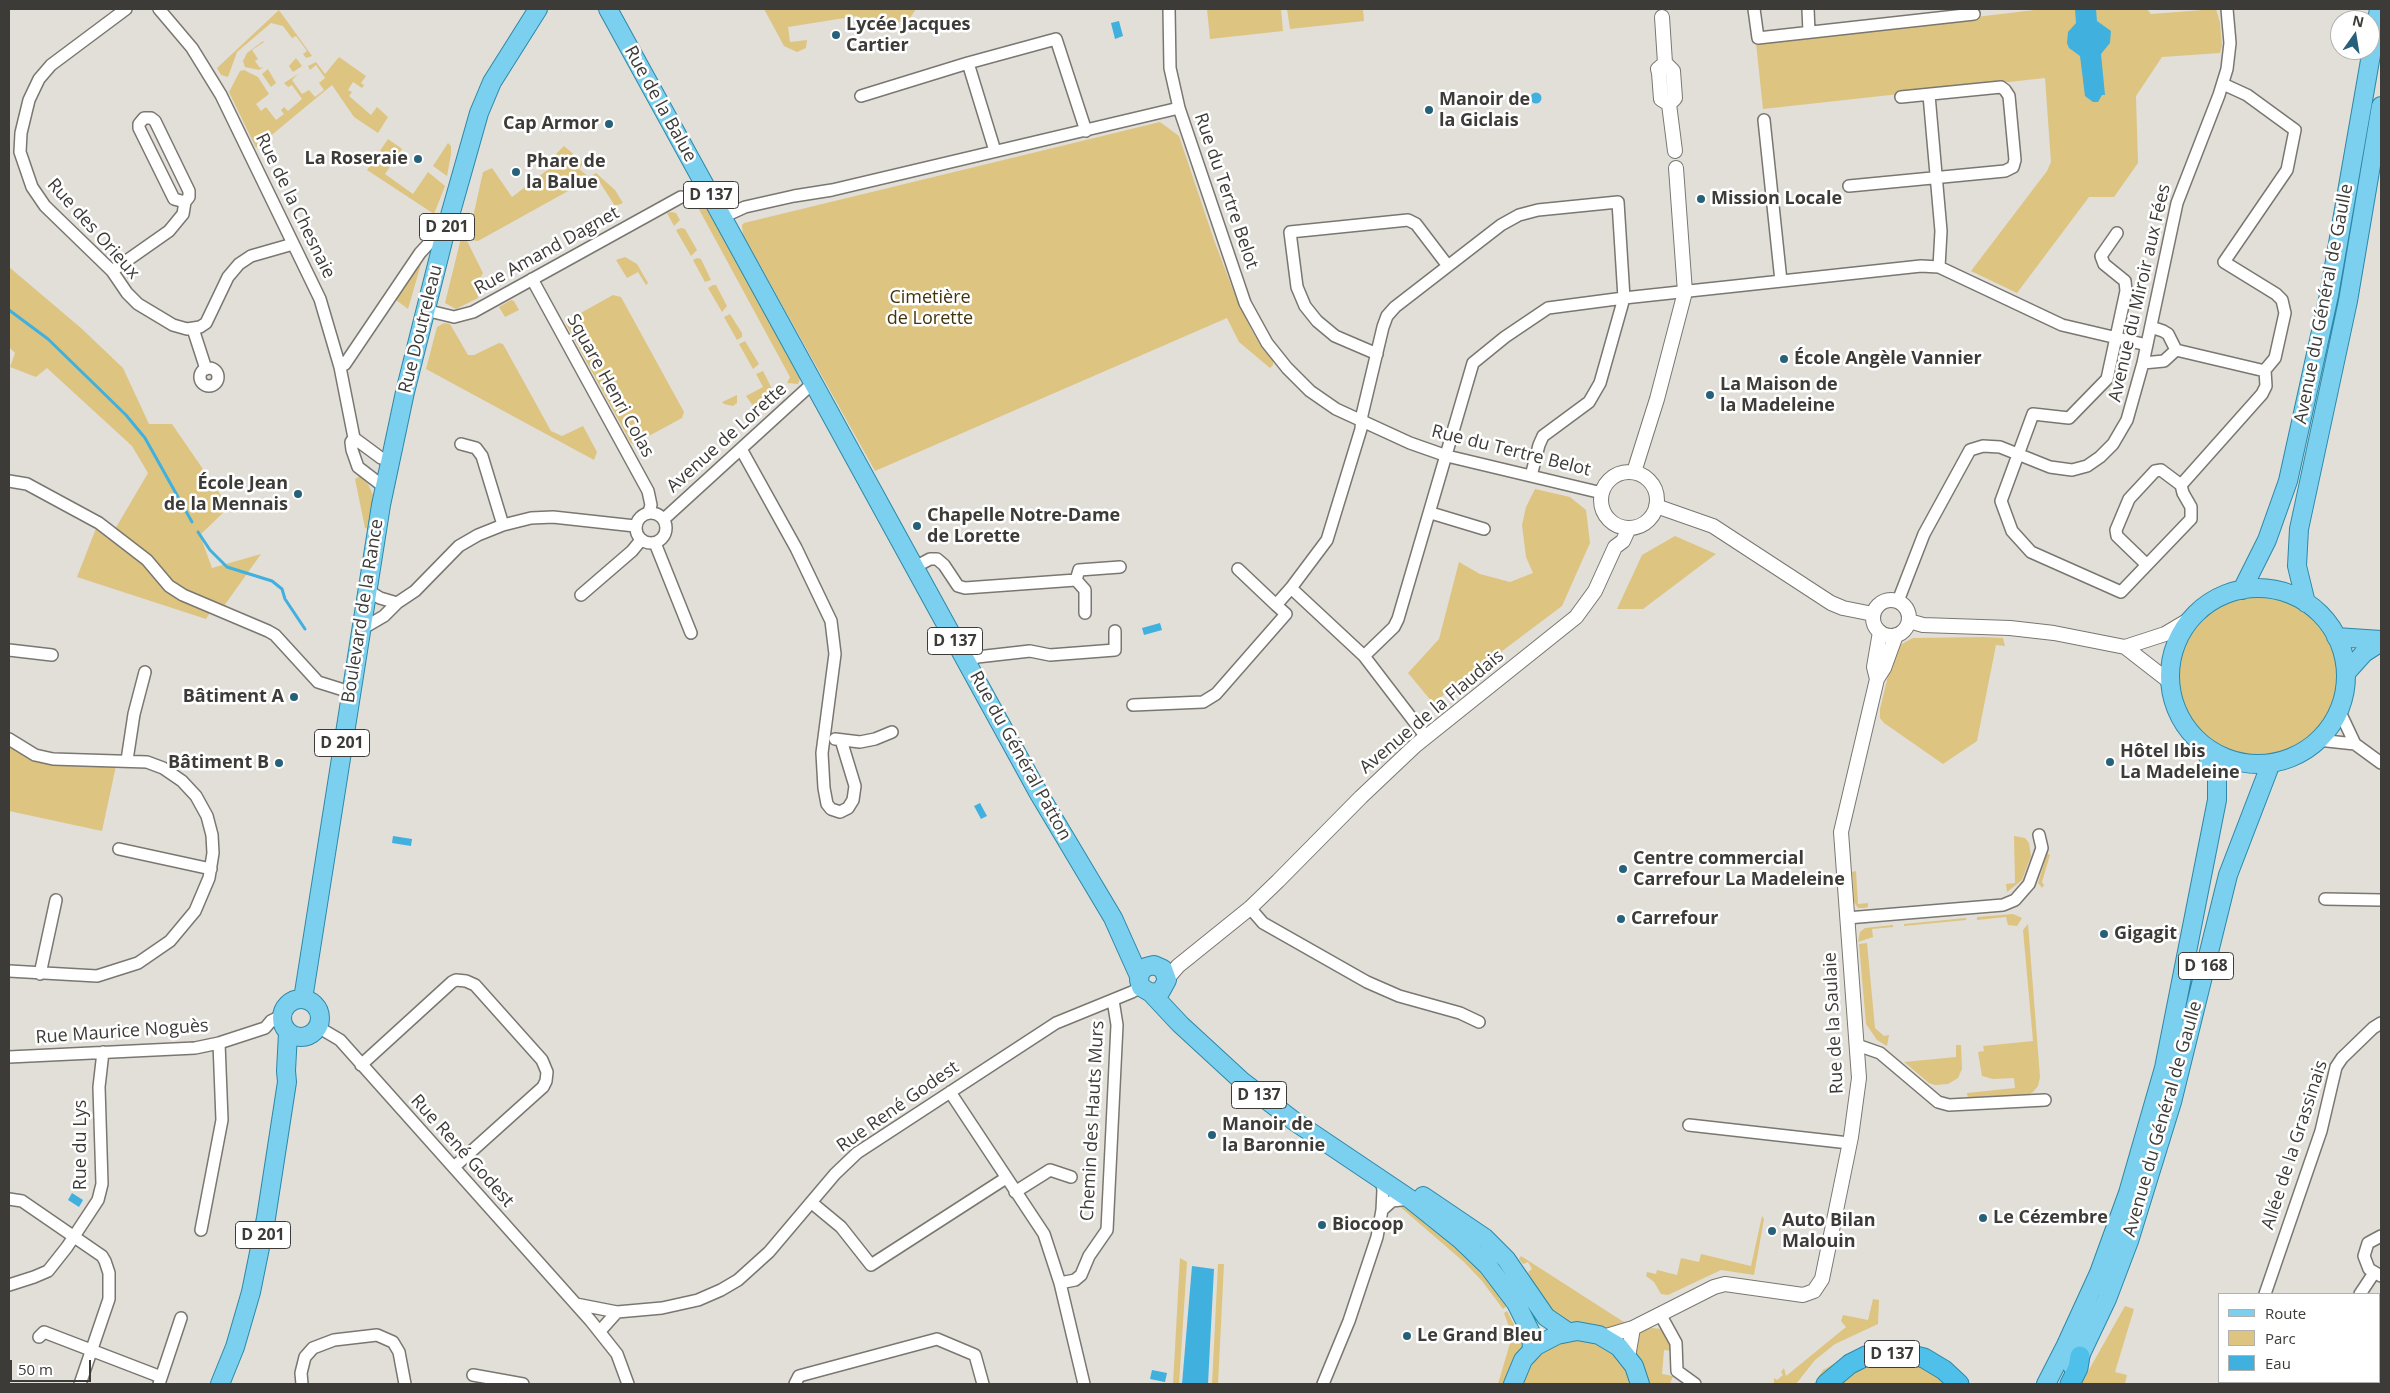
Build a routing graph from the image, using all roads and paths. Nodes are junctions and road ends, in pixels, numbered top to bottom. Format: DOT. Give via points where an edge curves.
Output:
graph roads {
  1 [pos="126,9"];
  2 [pos="159,9"];
  3 [pos="538,9"];
  4 [pos="608,9"];
  5 [pos="1169,9"];
  6 [pos="1754,9"];
  7 [pos="1808,9"];
  8 [pos="2227,9"];
  9 [pos="2379,9"];
  10 [pos="1922,14"];
  11 [pos="1974,14"];
  12 [pos="1662,17"];
  13 [pos="1809,32"];
  14 [pos="968,63"];
  15 [pos="2223,84"];
  16 [pos="1929,95"];
  17 [pos="861,96"];
  18 [pos="1900,97"];
  19 [pos="2381,106"];
  20 [pos="1178,108"];
  21 [pos="1764,120"];
  22 [pos="1086,131"];
  23 [pos="995,151"];
  24 [pos="1675,151"];
  25 [pos="1676,168"];
  26 [pos="1935,178"];
  27 [pos="1850,186"];
  28 [pos="681,197"];
  29 [pos="185,202"];
  30 [pos="723,217"];
  31 [pos="445,233"];
  32 [pos="2117,233"];
  33 [pos="293,244"];
  34 [pos="1448,266"];
  35 [pos="1939,267"];
  36 [pos="112,271"];
  37 [pos="532,279"];
  38 [pos="1781,281"];
  39 [pos="1685,292"];
  40 [pos="1624,298"];
  41 [pos="425,310"];
  42 [pos="2151,327"];
  43 [pos="193,329"];
  44 [pos="2116,337"];
  45 [pos="2147,344"];
  46 [pos="2176,350"];
  47 [pos="1377,354"];
  48 [pos="2143,363"];
  49 [pos="340,367"];
  50 [pos="206,368"];
  51 [pos="2265,371"];
  52 [pos="813,383"];
  53 [pos="1362,422"];
  54 [pos="354,438"];
  55 [pos="461,444"];
  56 [pos="741,449"];
  57 [pos="2017,454"];
  58 [pos="1447,456"];
  59 [pos="389,460"];
  60 [pos="1634,472"];
  61 [pos="1531,476"];
  62 [pos="9,481"];
  63 [pos="2181,484"];
  64 [pos="384,487"];
  65 [pos="1602,492"];
  66 [pos="1656,506"];
  67 [pos="649,512"];
  68 [pos="1431,513"];
  69 [pos="664,519"];
  70 [pos="1611,521"];
  71 [pos="503,525"];
  72 [pos="636,526"];
  73 [pos="1484,528"];
  74 [pos="1630,528"];
  75 [pos="641,540"];
  76 [pos="654,543"];
  77 [pos="1614,547"];
  78 [pos="2147,566"];
  79 [pos="914,567"];
  80 [pos="1120,567"];
  81 [pos="1238,569"];
  82 [pos="1076,580"];
  83 [pos="1291,588"];
  84 [pos="367,590"];
  85 [pos="2242,590"];
  86 [pos="581,595"];
  87 [pos="1898,602"];
  88 [pos="397,603"];
  89 [pos="2306,603"];
  90 [pos="1276,605"];
  91 [pos="1085,613"];
  92 [pos="1873,614"];
  93 [pos="2192,618"];
  94 [pos="1909,621"];
  95 [pos="360,630"];
  96 [pos="1115,630"];
  97 [pos="1880,632"];
  98 [pos="691,634"];
  99 [pos="1896,635"];
  100 [pos="2336,637"];
  101 [pos="2381,641"];
  102 [pos="2125,647"];
  103 [pos="9,650"];
  104 [pos="52,655"];
  105 [pos="1364,656"];
  106 [pos="967,662"];
  107 [pos="145,672"];
  108 [pos="2346,673"];
  109 [pos="1876,679"];
  110 [pos="2170,682"];
  111 [pos="350,692"];
  112 [pos="1133,705"];
  113 [pos="2339,710"];
  114 [pos="892,732"];
  115 [pos="1426,737"];
  116 [pos="824,738"];
  117 [pos="9,739"];
  118 [pos="841,740"];
  119 [pos="2318,740"];
  120 [pos="2355,744"];
  121 [pos="2204,746"];
  122 [pos="126,760"];
  123 [pos="2271,763"];
  124 [pos="2381,763"];
  125 [pos="2039,834"];
  126 [pos="119,849"];
  127 [pos="211,869"];
  128 [pos="2324,899"];
  129 [pos="56,900"];
  130 [pos="2381,900"];
  131 [pos="1250,908"];
  132 [pos="1113,918"];
  133 [pos="1847,918"];
  134 [pos="9,971"];
  135 [pos="1161,973"];
  136 [pos="40,974"];
  137 [pos="1144,985"];
  138 [pos="303,999"];
  139 [pos="1113,1000"];
  140 [pos="1479,1022"];
  141 [pos="2381,1023"];
  142 [pos="318,1027"];
  143 [pos="265,1028"];
  144 [pos="290,1029"];
  145 [pos="219,1043"];
  146 [pos="1858,1045"];
  147 [pos="103,1052"];
  148 [pos="9,1057"];
  149 [pos="361,1064"];
  150 [pos="950,1092"];
  151 [pos="2045,1100"];
  152 [pos="1689,1125"];
  153 [pos="1849,1143"];
  154 [pos="454,1167"];
  155 [pos="1071,1177"];
  156 [pos="1006,1178"];
  157 [pos="1381,1178"];
  158 [pos="1016,1192"];
  159 [pos="9,1199"];
  160 [pos="1410,1199"];
  161 [pos="812,1203"];
  162 [pos="1382,1210"];
  163 [pos="201,1230"];
  164 [pos="2381,1235"];
  165 [pos="74,1237"];
  166 [pos="2378,1274"];
  167 [pos="1060,1283"];
  168 [pos="9,1285"];
  169 [pos="2265,1293"];
  170 [pos="2361,1293"];
  171 [pos="576,1304"];
  172 [pos="604,1309"];
  173 [pos="617,1312"];
  174 [pos="1660,1314"];
  175 [pos="181,1318"];
  176 [pos="590,1320"];
  177 [pos="1633,1328"];
  178 [pos="600,1331"];
  179 [pos="1568,1332"];
  180 [pos="39,1337"];
  181 [pos="1603,1337"];
  182 [pos="1532,1350"];
  183 [pos="92,1351"];
  184 [pos="2080,1356"];
  185 [pos="1628,1357"];
  186 [pos="473,1374"];
  187 [pos="160,1380"];
  188 [pos="2052,1382"];
  189 [pos="80,1384"];
  190 [pos="220,1384"];
  191 [pos="302,1384"];
  192 [pos="405,1384"];
  193 [pos="523,1384"];
  194 [pos="628,1384"];
  195 [pos="795,1384"];
  196 [pos="983,1384"];
  197 [pos="1084,1384"];
  198 [pos="1323,1384"];
  199 [pos="1514,1384"];
  200 [pos="1640,1384"];
  201 [pos="1695,1384"];
  202 [pos="1826,1384"];
  203 [pos="1959,1384"];
  204 [pos="2070,1384"];
  1 -- 36 [label="street, Rue des Orieux" via="51,65 39,79 20,133 20,152 32,187 45,206"];
  2 -- 33 [label="street, Rue de la Chesnaie" via="192,48 221,95"];
  3 -- 31 [label="main road, Rue Doutreleau / D 201" via="486,94"];
  4 -- 30 [label="main road, Rue de la Balue / D 137"];
  5 -- 20 [label="street" via="1170,68"];
  6 -- 13 [label="street" via="1758,38"];
  7 -- 13 [label="street"];
  8 -- 15 [label="street, Avenue du Miroir aux Fées" via="2229,54"];
  9 -- 85 [label="main road, Avenue du Général de Gaulle" via="2328,294 2288,481 2267,540"];
  10 -- 11 [label="street"];
  10 -- 13 [label="street"];
  12 -- 24 [label="street" via="1665,63 1673,71 1675,98 1669,104"];
  14 -- 17 [label="street"];
  14 -- 22 [label="street" via="1056,39"];
  14 -- 23 [label="street"];
  15 -- 42 [label="street, Avenue du Miroir aux Fées" via="2177,203"];
  15 -- 51 [label="street" via="2247,95 2295,130 2288,170 2224,262 2276,294 2284,305 2275,358"];
  16 -- 18 [label="street"];
  16 -- 26 [label="street"];
  16 -- 26 [label="street" via="2001,87 2009,96 2015,160 2005,171"];
  19 -- 89 [label="main road, Avenue du Général de Gaulle" via="2348,301 2299,530 2297,566"];
  20 -- 22 [label="street, Rue du Tertre Belot"];
  20 -- 53 [label="street, Rue du Tertre Belot" via="1245,303 1257,327 1287,368 1310,390 1336,409"];
  21 -- 38 [label="street"];
  22 -- 23 [label="street, Rue du Tertre Belot"];
  23 -- 30 [label="street, Rue du Tertre Belot" via="745,207"];
  25 -- 39 [label="street"];
  26 -- 27 [label="street"];
  26 -- 35 [label="street" via="1941,231"];
  28 -- 37 [label="street, Rue Amand Dagnet"];
  29 -- 29 [label="street" via="174,199 139,128 144,118 155,121 189,191"];
  29 -- 36 [label="street" via="183,214 169,230"];
  30 -- 52 [label="main road, Rue de la Balue / D 137"];
  31 -- 41 [label="main road, Rue Doutreleau / D 201"];
  31 -- 49 [label="street" via="432,240 420,253"];
  32 -- 44 [label="street" via="2101,256 2104,264 2124,281 2126,291"];
  33 -- 43 [label="street" via="251,256 239,264 228,277 206,323"];
  33 -- 49 [label="street, Rue de la Chesnaie" via="320,299"];
  34 -- 40 [label="street" via="1501,225 1520,215 1538,210 1618,202"];
  34 -- 47 [label="street" via="1395,307 1383,327"];
  34 -- 47 [label="street" via="1416,224 1408,220 1290,232 1297,287 1305,306 1335,336"];
  35 -- 38 [label="street" via="1921,266"];
  35 -- 44 [label="street" via="2062,325"];
  36 -- 43 [label="street, Rue des Orieux" via="138,304 172,325"];
  37 -- 41 [label="street, Rue Amand Dagnet" via="464,315 454,317"];
  37 -- 67 [label="street, Square Henri Colas" via="648,491"];
  38 -- 39 [label="street"];
  39 -- 40 [label="street"];
  39 -- 60 [label="street"];
  40 -- 58 [label="street" via="1548,308 1473,363"];
  40 -- 61 [label="street" via="1595,394 1590,402 1543,436"];
  41 -- 59 [label="main road, Rue Doutreleau / D 201"];
  42 -- 45 [label="street, Avenue du Miroir aux Fées"];
  42 -- 46 [label="street" via="2168,334"];
  43 -- 50 [label="street"];
  44 -- 45 [label="street"];
  44 -- 57 [label="street" via="2106,380 2100,388 2069,418 2034,414"];
  45 -- 48 [label="street, Avenue du Miroir aux Fées"];
  46 -- 48 [label="street" via="2164,361"];
  46 -- 51 [label="street"];
  47 -- 53 [label="street"];
  48 -- 57 [label="street, Avenue du Miroir aux Fées" via="2127,420 2113,444 2100,457 2087,466 2072,470 2050,468"];
  49 -- 54 [label="street, Rue de la Chesnaie"];
  51 -- 63 [label="street" via="2266,386 2262,394"];
  52 -- 56 [label="street, Avenue de Lorette"];
  52 -- 79 [label="main road, Rue du Général Patton / D 137"];
  53 -- 58 [label="street, Rue du Tertre Belot"];
  53 -- 83 [label="street" via="1327,540"];
  54 -- 59 [label="street" via="381,458"];
  54 -- 64 [label="street, Rue de la Chesnaie" via="352,450 358,467"];
  55 -- 71 [label="street" via="476,448 482,456"];
  56 -- 69 [label="street, Avenue de Lorette"];
  56 -- 116 [label="street" via="796,548 831,621 835,654"];
  57 -- 78 [label="street" via="2001,501 2012,532 2031,552 2121,592"];
  57 -- 87 [label="street, Avenue du Miroir aux Fées" via="1992,445 1970,450 1924,534"];
  58 -- 61 [label="street, Rue du Tertre Belot"];
  58 -- 68 [label="street"];
  59 -- 64 [label="main road, Boulevard de la Rance / D 201"];
  60 -- 65 [label="street" via="1610,478"];
  60 -- 66 [label="street" via="1649,481 1654,489"];
  61 -- 65 [label="street, Rue du Tertre Belot"];
  62 -- 111 [label="street" via="27,484 99,523 147,560 169,586 182,595 275,635 318,682"];
  63 -- 78 [label="street" via="2191,507 2191,519"];
  63 -- 78 [label="street" via="2161,470 2155,471 2129,499 2116,530 2116,536"];
  64 -- 84 [label="main road, Boulevard de la Rance / D 201"];
  65 -- 70 [label="street" via="1602,508"];
  66 -- 74 [label="street" via="1646,521"];
  66 -- 92 [label="street" via="1713,526 1831,603"];
  67 -- 69 [label="street"];
  67 -- 72 [label="street" via="640,517"];
  68 -- 73 [label="street"];
  68 -- 105 [label="street" via="1398,619"];
  69 -- 76 [label="street" via="666,534"];
  70 -- 74 [label="street"];
  70 -- 77 [label="street" via="1610,539"];
  71 -- 72 [label="street" via="531,518 554,517"];
  71 -- 88 [label="street" via="459,546 415,591"];
  72 -- 75 [label="street"];
  74 -- 77 [label="street, Avenue de la Flaudais" via="1623,542"];
  75 -- 76 [label="street"];
  75 -- 86 [label="street"];
  76 -- 98 [label="street"];
  77 -- 115 [label="street, Avenue de la Flaudais" via="1595,591 1576,617"];
  79 -- 82 [label="street" via="937,559 958,586 966,588"];
  79 -- 106 [label="main road, Rue du Général Patton / D 137"];
  80 -- 82 [label="street" via="1079,570"];
  81 -- 90 [label="street"];
  82 -- 91 [label="street" via="1085,590"];
  83 -- 90 [label="street"];
  83 -- 105 [label="street"];
  84 -- 88 [label="street"];
  84 -- 95 [label="main road, Boulevard de la Rance / D 201"];
  85 -- 89 [label="main road" via="2275,590"];
  85 -- 93 [label="main road" via="2206,605"];
  87 -- 92 [label="street" via="1892,600 1880,604"];
  87 -- 94 [label="street" via="1907,609"];
  88 -- 95 [label="street" via="384,616"];
  89 -- 100 [label="main road" via="2322,616"];
  90 -- 112 [label="street" via="1286,614 1216,694 1203,702"];
  92 -- 97 [label="street"];
  93 -- 102 [label="street" via="2165,634"];
  93 -- 110 [label="main road" via="2180,635 2173,654"];
  94 -- 99 [label="street"];
  94 -- 102 [label="street" via="1923,625 2047,632"];
  95 -- 111 [label="main road, Boulevard de la Rance / D 201"];
  96 -- 106 [label="street" via="1115,650 977,656"];
  97 -- 99 [label="street"];
  97 -- 109 [label="street, Rue de la Saulaie" via="1874,667"];
  99 -- 109 [label="street, Rue de la Saulaie" via="1884,668"];
  100 -- 101 [label="main road"];
  100 -- 108 [label="main road"];
  101 -- 108 [label="main road" via="2364,653"];
  102 -- 110 [label="street"];
  103 -- 104 [label="street"];
  105 -- 115 [label="street"];
  106 -- 132 [label="main road, Rue du Général Patton / D 137" via="1039,794"];
  107 -- 122 [label="street"];
  108 -- 113 [label="main road"];
  109 -- 133 [label="street, Rue de la Saulaie" via="1841,832"];
  110 -- 121 [label="main road" via="2180,717"];
  111 -- 138 [label="main road, Boulevard de la Rance / D 201"];
  113 -- 119 [label="main road"];
  113 -- 120 [label="street"];
  114 -- 118 [label="street" via="875,740"];
  115 -- 131 [label="street, Avenue de la Flaudais"];
  116 -- 118 [label="street"];
  116 -- 118 [label="street" via="827,804 840,812 853,800 855,786"];
  117 -- 122 [label="street" via="35,755 53,759"];
  119 -- 120 [label="street"];
  119 -- 123 [label="main road" via="2301,753"];
  120 -- 124 [label="street"];
  121 -- 123 [label="main road" via="2238,762"];
  121 -- 188 [label="main road, Avenue du Général de Gaulle" via="2217,778 2217,800 2164,1068 2144,1140 2108,1246"];
  122 -- 127 [label="street" via="163,768 182,780 196,796 207,816 212,835"];
  123 -- 184 [label="main road, Avenue du Général de Gaulle / D 168" via="2228,875 2155,1162 2107,1299"];
  125 -- 133 [label="street" via="2042,848 2029,884 2015,900 2004,905"];
  126 -- 127 [label="street"];
  127 -- 136 [label="street" via="195,911 183,927 159,950 138,963 107,974 85,977"];
  128 -- 130 [label="street"];
  129 -- 136 [label="street"];
  131 -- 135 [label="street, Avenue de la Flaudais" via="1178,966"];
  131 -- 140 [label="street" via="1263,923 1367,982"];
  132 -- 135 [label="main road, Rue du Général Patton / D 137"];
  132 -- 137 [label="main road, Rue du Général Patton / D 137"];
  133 -- 146 [label="street, Rue de la Saulaie"];
  134 -- 136 [label="street"];
  135 -- 137 [label="main road" via="1144,969"];
  135 -- 137 [label="main road" via="1161,991"];
  135 -- 179 [label="main road, Rue du Général Patton / D 137" via="1179,1007 1270,1094 1485,1238 1506,1259 1546,1317"];
  137 -- 139 [label="street, Rue René Godest"];
  137 -- 157 [label="main road, Rue du Général Patton / D 137" via="1180,1024 1258,1095"];
  138 -- 142 [label="main road" via="318,1009"];
  138 -- 144 [label="main road" via="286,1005"];
  139 -- 150 [label="street, Rue René Godest" via="1056,1023"];
  139 -- 167 [label="street, Chemin des Hauts Murs" via="1117,1025 1107,1230 1089,1256 1081,1275 1075,1280"];
  141 -- 169 [label="street, Allée de la Grassinais" via="2336,1067 2321,1131"];
  142 -- 144 [label="main road" via="314,1032"];
  142 -- 149 [label="street, Rue René Godest" via="340,1040"];
  143 -- 144 [label="street, Rue Maurice Noguès" via="271,1031"];
  143 -- 144 [label="street, Rue Maurice Noguès" via="271,1021"];
  143 -- 145 [label="street, Rue Maurice Noguès"];
  144 -- 190 [label="main road, D 201" via="287,1082 266,1218 251,1292"];
  145 -- 147 [label="street, Rue Maurice Noguès" via="195,1048"];
  145 -- 163 [label="street" via="222,1120"];
  146 -- 151 [label="street" via="1880,1053 1938,1102 1949,1105"];
  146 -- 153 [label="street, Rue de la Saulaie" via="1857,1101"];
  147 -- 148 [label="street, Rue Maurice Noguès"];
  147 -- 165 [label="street, Rue du Lys" via="99,1087 102,1184 98,1200"];
  149 -- 154 [label="street, Rue René Godest"];
  149 -- 154 [label="street" via="452,982 466,981 475,985 542,1060 547,1072 546,1081 544,1087"];
  150 -- 156 [label="street"];
  150 -- 161 [label="street, Rue René Godest" via="857,1153"];
  152 -- 153 [label="street"];
  153 -- 174 [label="street, Rue de la Saulaie" via="1822,1279 1814,1291 1796,1295 1725,1284"];
  154 -- 171 [label="street, Rue René Godest"];
  155 -- 158 [label="street" via="1050,1170"];
  156 -- 158 [label="street"];
  156 -- 161 [label="street" via="871,1265 840,1226"];
  157 -- 160 [label="main road, Rue du Général Patton / D 137"];
  157 -- 162 [label="street"];
  158 -- 167 [label="street" via="1044,1234"];
  159 -- 165 [label="street" via="22,1202"];
  160 -- 162 [label="street" via="1392,1201"];
  160 -- 182 [label="main road, Rue du Général Patton / D 137" via="1488,1266 1528,1324"];
  161 -- 173 [label="street, Rue René Godest" via="756,1265 721,1290 672,1307"];
  162 -- 198 [label="street" via="1366,1273"];
  164 -- 166 [label="street" via="2368,1244 2364,1256 2365,1263"];
  165 -- 168 [label="street, Rue du Lys" via="48,1270"];
  165 -- 183 [label="street" via="102,1256 109,1273 109,1299"];
  166 -- 170 [label="street"];
  167 -- 197 [label="street"];
  171 -- 172 [label="street, Rue René Godest"];
  171 -- 176 [label="street, Rue René Godest"];
  172 -- 173 [label="street, Rue René Godest"];
  172 -- 176 [label="street"];
  173 -- 178 [label="street"];
  174 -- 177 [label="street, Rue de la Saulaie"];
  174 -- 201 [label="street" via="1676,1343 1677,1371"];
  175 -- 187 [label="street"];
  176 -- 178 [label="street, Rue René Godest"];
  177 -- 181 [label="street, Rue de la Saulaie"];
  177 -- 185 [label="street"];
  178 -- 194 [label="street, Rue René Godest" via="617,1354"];
  179 -- 181 [label="main road" via="1586,1332"];
  179 -- 182 [label="main road" via="1546,1339"];
  180 -- 183 [label="street" via="44,1332"];
  181 -- 185 [label="main road"];
  182 -- 199 [label="main road" via="1520,1366"];
  183 -- 187 [label="street"];
  183 -- 189 [label="street"];
  184 -- 188 [label="main road, D 168"];
  184 -- 204 [label="highway"];
  185 -- 200 [label="main road"];
  186 -- 193 [label="street"];
  191 -- 192 [label="street" via="305,1357 313,1348 334,1340 377,1335 393,1342 399,1352"];
  195 -- 196 [label="street" via="799,1376 937,1339 975,1355"];
  202 -- 203 [label="highway, D 137" via="1850,1364 1866,1356 1885,1354 1924,1358"];
}
